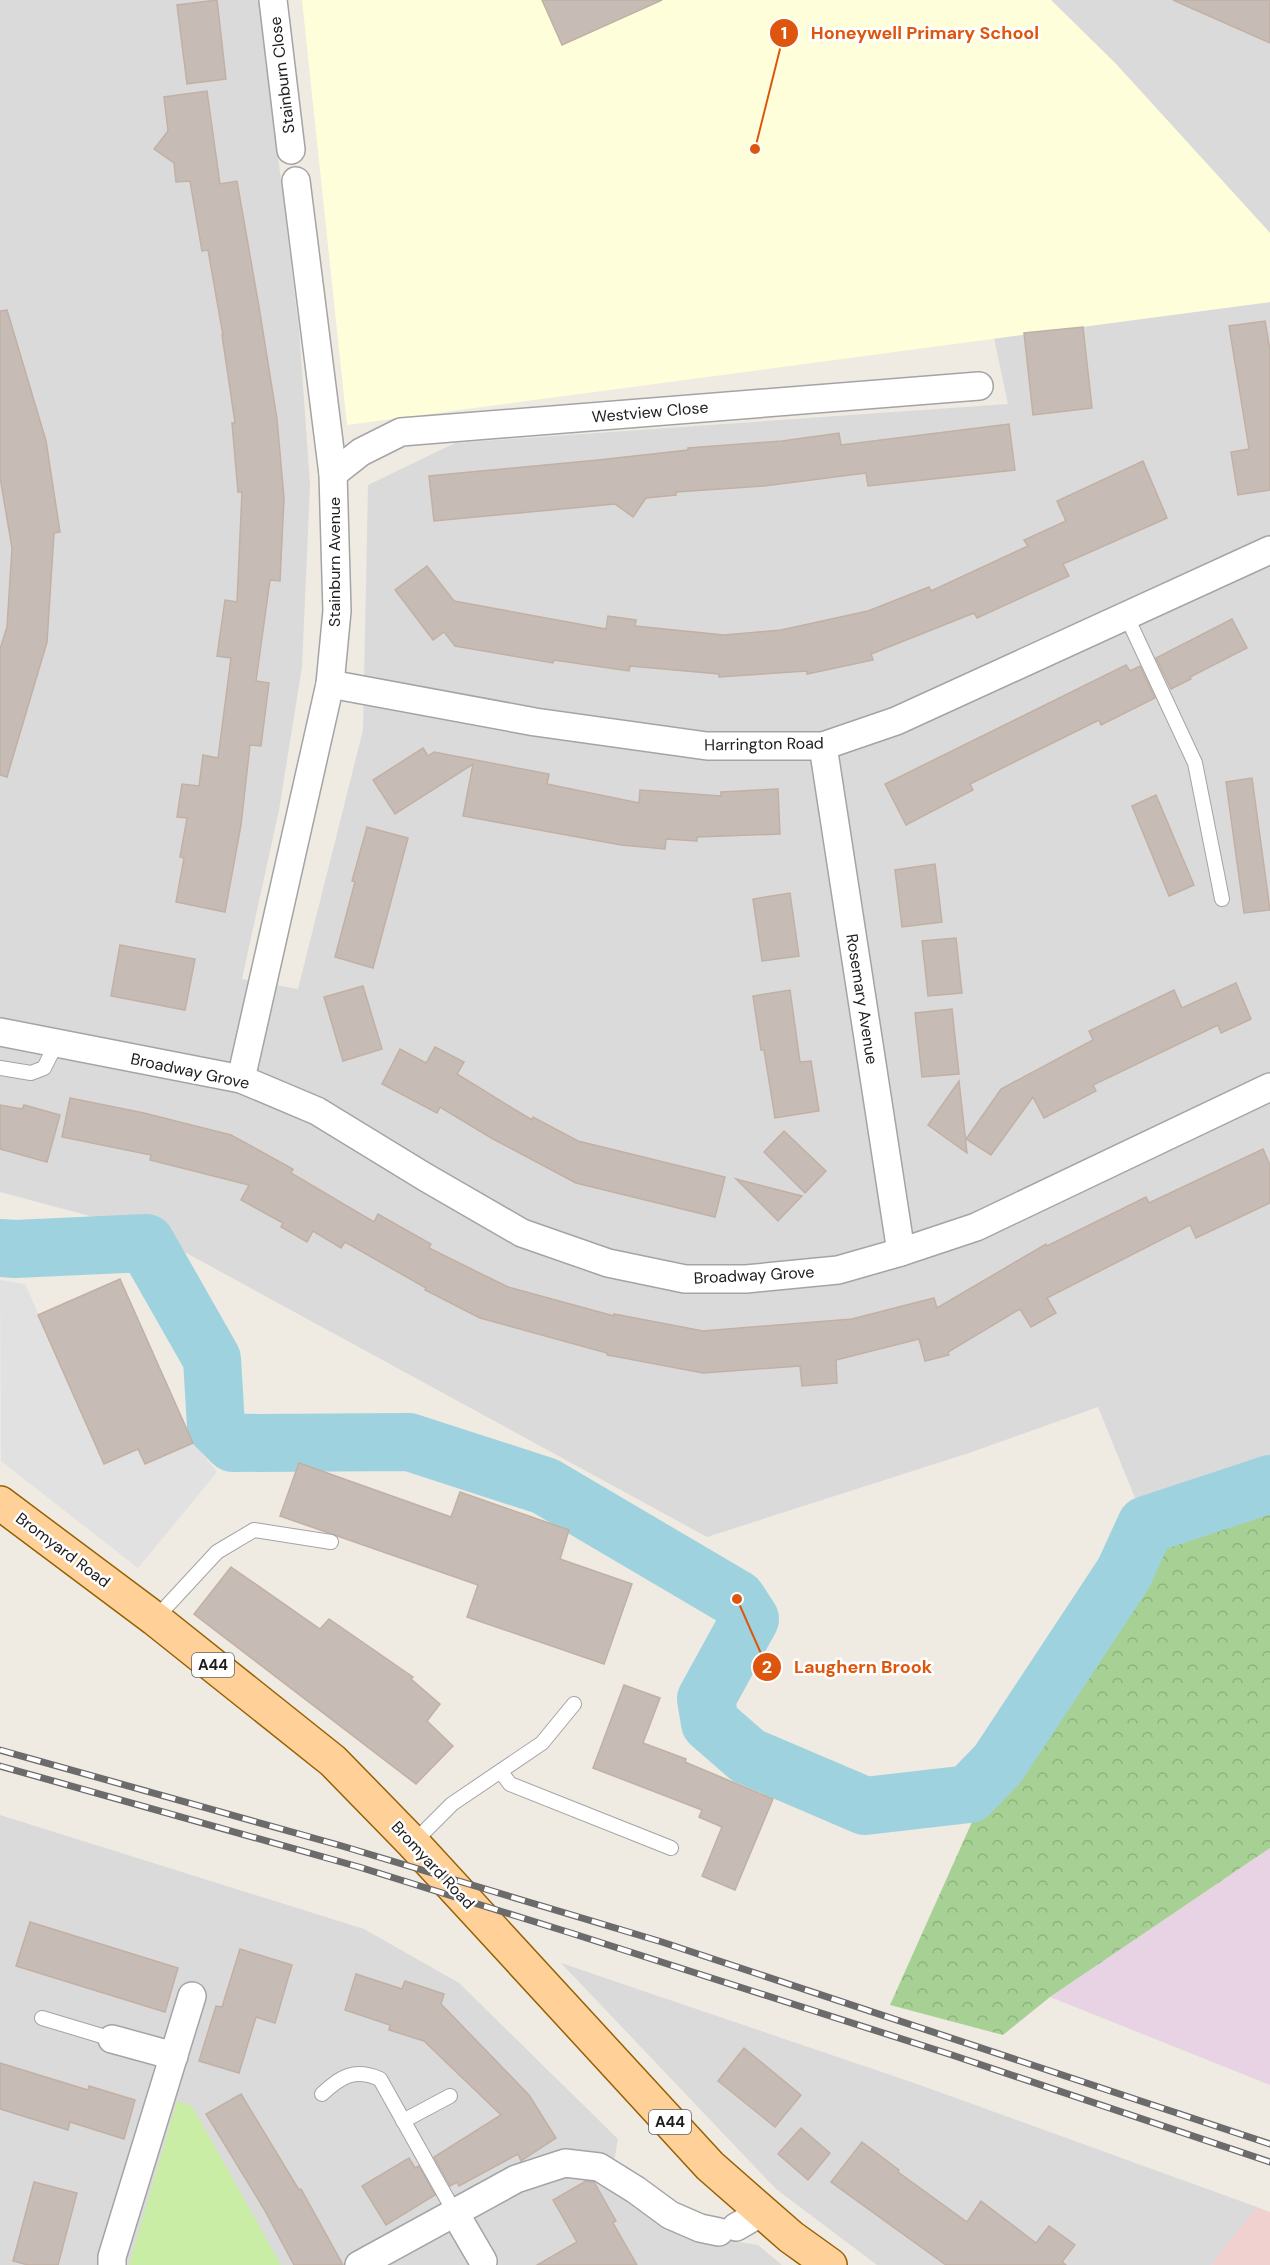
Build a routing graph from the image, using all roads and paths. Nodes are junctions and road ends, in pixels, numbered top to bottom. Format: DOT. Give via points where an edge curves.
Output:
graph roads {
  1 [pos="273,0"];
  2 [pos="291,150"];
  3 [pos="296,181"];
  4 [pos="979,386"];
  5 [pos="333,474"];
  6 [pos="1270,550"];
  7 [pos="1126,615"];
  8 [pos="330,684"];
  9 [pos="823,746"];
  10 [pos="1222,899"];
  11 [pos="0,1032"];
  12 [pos="56,1044"];
  13 [pos="0,1068"];
  14 [pos="241,1079"];
  15 [pos="1270,1087"];
  16 [pos="901,1252"];
  17 [pos="0,1503"];
  18 [pos="332,1542"];
  19 [pos="155,1619"];
  20 [pos="574,1704"];
  21 [pos="501,1772"];
  22 [pos="413,1843"];
  23 [pos="671,1848"];
  24 [pos="192,1996"];
  25 [pos="42,2018"];
  26 [pos="112,2039"];
  27 [pos="174,2056"];
  28 [pos="322,2094"];
  29 [pos="450,2096"];
  30 [pos="403,2121"];
  31 [pos="454,2213"];
  32 [pos="739,2224"];
  33 [pos="483,2261"];
  34 [pos="112,2265"];
  35 [pos="359,2265"];
  36 [pos="830,2265"];
  1 -- 2 [label="street, Stainburn Close"];
  3 -- 5 [label="street, Stainburn Avenue"];
  4 -- 5 [label="street, Westview Close" via="401,432 361,452"];
  5 -- 8 [label="street, Stainburn Avenue" via="337,611"];
  6 -- 7 [label="street, Harrington Road"];
  7 -- 9 [label="street, Harrington Road" via="897,721"];
  7 -- 10 [label="lane" via="1195,763"];
  8 -- 9 [label="street, Harrington Road" via="535,722 707,746"];
  8 -- 14 [label="street, Stainburn Avenue"];
  9 -- 16 [label="street, Rosemary Avenue"];
  11 -- 12 [label="street, Broadway Grove"];
  12 -- 13 [label="lane" via="44,1068 31,1073"];
  12 -- 14 [label="street, Broadway Grove"];
  14 -- 16 [label="street, Broadway Grove" via="317,1111 522,1233 608,1263 685,1279 746,1279 838,1270"];
  15 -- 16 [label="street, Broadway Grove" via="976,1227"];
  17 -- 19 [label="main road, Bromyard Road / A44"];
  18 -- 19 [label="lane" via="254,1530 216,1552"];
  19 -- 22 [label="main road, Bromyard Road / A44" via="333,1761"];
  20 -- 21 [label="lane" via="542,1743"];
  21 -- 22 [label="lane" via="452,1804"];
  21 -- 23 [label="lane" via="510,1784"];
  22 -- 32 [label="main road, Bromyard Road / A44" via="710,2166"];
  24 -- 27 [label="street"];
  25 -- 26 [label="lane"];
  26 -- 27 [label="street"];
  27 -- 34 [label="street"];
  28 -- 30 [label="lane" via="337,2080 364,2072 380,2079"];
  29 -- 30 [label="lane"];
  30 -- 31 [label="lane"];
  31 -- 32 [label="street" via="516,2180 565,2163 599,2167 670,2215 700,2228"];
  31 -- 33 [label="street"];
  31 -- 35 [label="street"];
  32 -- 36 [label="main road, Bromyard Road / A44"];
}
